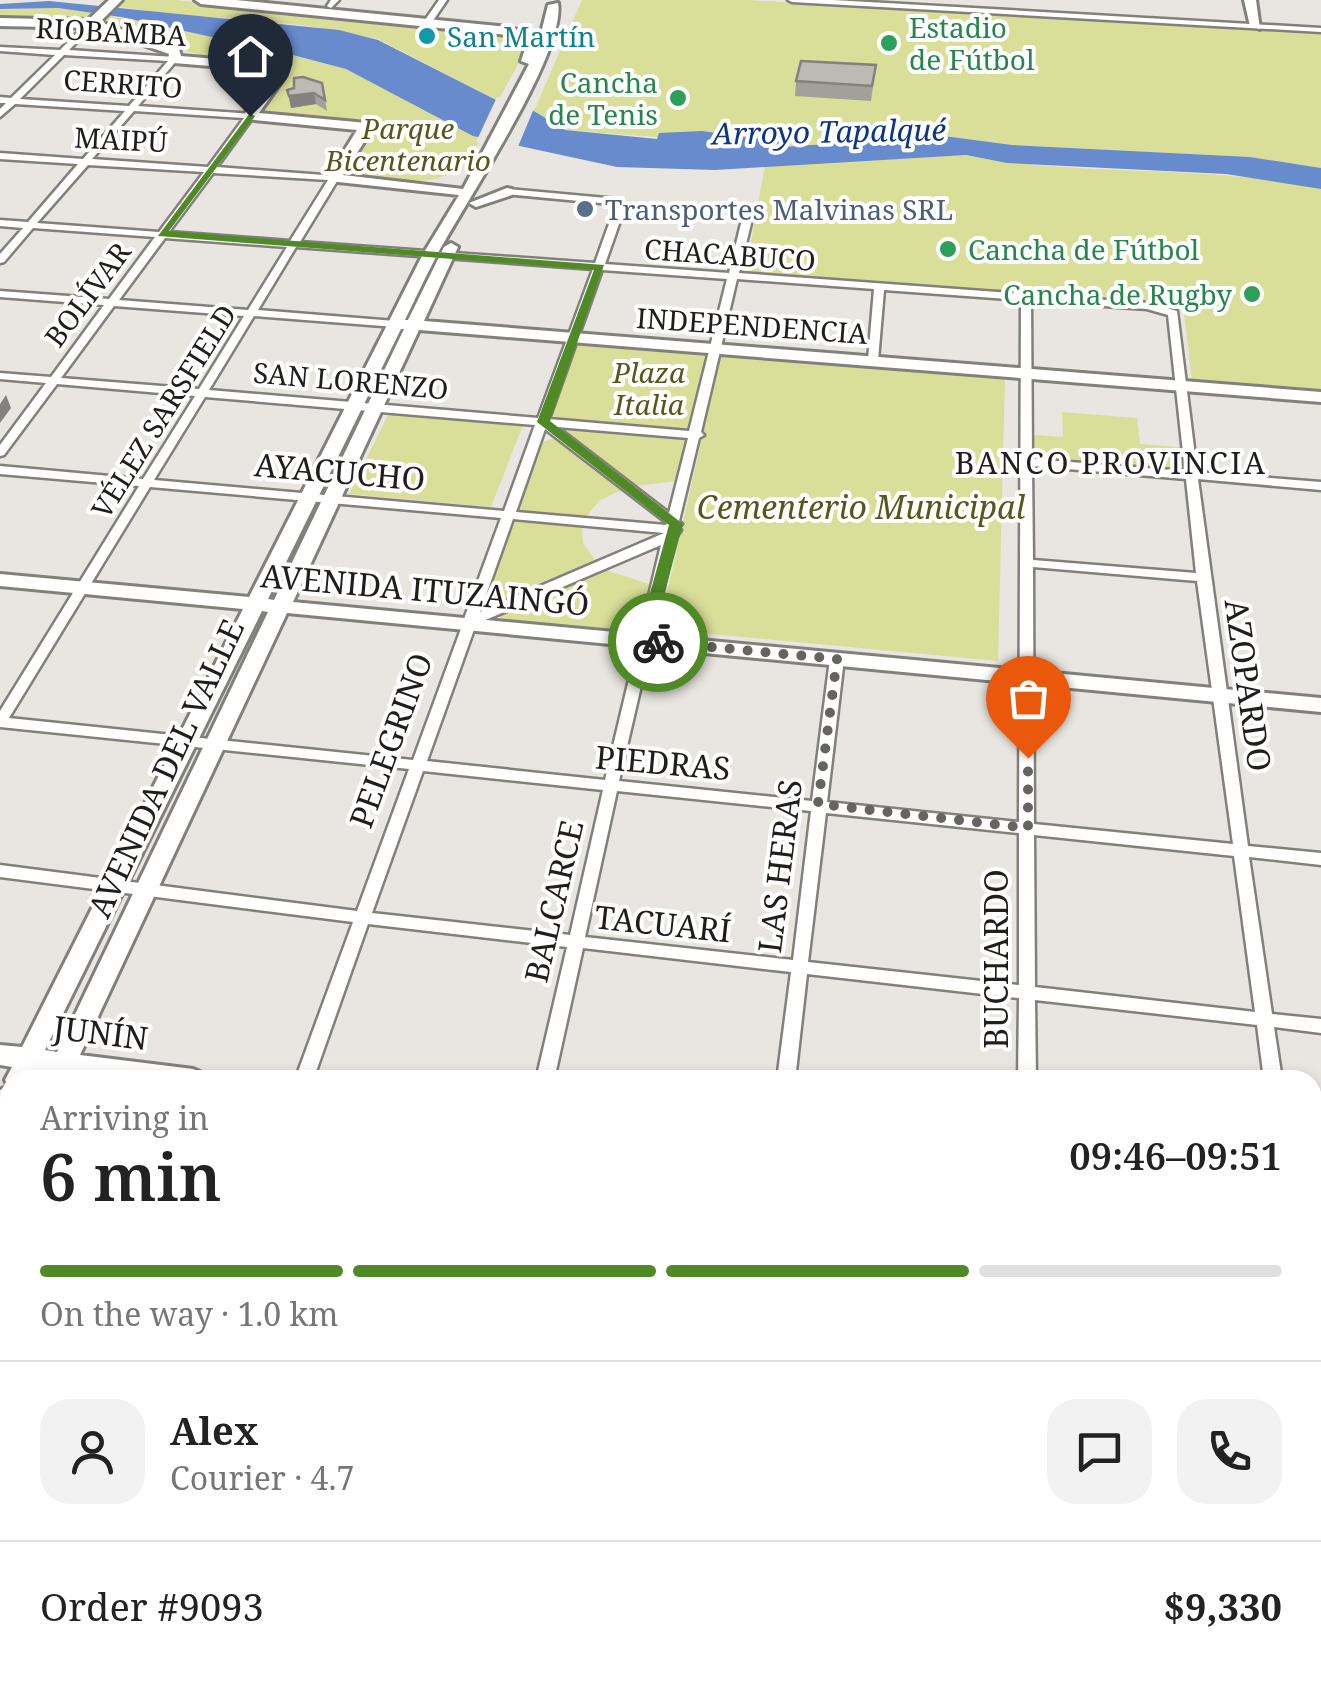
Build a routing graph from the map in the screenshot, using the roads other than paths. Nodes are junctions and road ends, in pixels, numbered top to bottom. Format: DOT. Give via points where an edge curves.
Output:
graph roads {
  1 [pos="116,0"];
  2 [pos="201,0"];
  3 [pos="443,0"];
  4 [pos="572,0"];
  5 [pos="795,0"];
  6 [pos="1017,0"];
  7 [pos="1131,0"];
  8 [pos="1241,0"];
  9 [pos="1250,0"];
  10 [pos="227,1"];
  11 [pos="333,3"];
  12 [pos="555,3"];
  13 [pos="906,3"];
  14 [pos="309,12"];
  15 [pos="1017,13"];
  16 [pos="348,15"];
  17 [pos="1135,19"];
  18 [pos="0,22"];
  19 [pos="427,22"];
  20 [pos="91,24"];
  21 [pos="1252,26"];
  22 [pos="1321,30"];
  23 [pos="508,31"];
  24 [pos="0,49"];
  25 [pos="61,53"];
  26 [pos="174,59"];
  27 [pos="279,68"];
  28 [pos="519,97"];
  29 [pos="0,100"];
  30 [pos="13,102"];
  31 [pos="132,109"];
  32 [pos="0,114"];
  33 [pos="250,116"];
  34 [pos="362,126"];
  35 [pos="494,147"];
  36 [pos="0,156"];
  37 [pos="85,162"];
  38 [pos="470,168"];
  39 [pos="210,169"];
  40 [pos="490,177"];
  41 [pos="334,178"];
  42 [pos="418,184"];
  43 [pos="458,190"];
  44 [pos="506,192"];
  45 [pos="476,203"];
  46 [pos="749,211"];
  47 [pos="0,223"];
  48 [pos="30,225"];
  49 [pos="162,234"];
  50 [pos="297,244"];
  51 [pos="438,254"];
  52 [pos="0,260"];
  53 [pos="600,267"];
  54 [pos="735,277"];
  55 [pos="879,287"];
  56 [pos="0,294"];
  57 [pos="1026,298"];
  58 [pos="111,302"];
  59 [pos="1158,307"];
  60 [pos="254,314"];
  61 [pos="404,324"];
  62 [pos="572,340"];
  63 [pos="717,349"];
  64 [pos="873,360"];
  65 [pos="0,376"];
  66 [pos="1028,376"];
  67 [pos="53,380"];
  68 [pos="1182,387"];
  69 [pos="204,393"];
  70 [pos="1321,398"];
  71 [pos="364,406"];
  72 [pos="544,422"];
  73 [pos="698,435"];
  74 [pos="0,453"];
  75 [pos="1027,462"];
  76 [pos="0,470"];
  77 [pos="1194,477"];
  78 [pos="148,482"];
  79 [pos="1321,486"];
  80 [pos="310,495"];
  81 [pos="329,497"];
  82 [pos="506,514"];
  83 [pos="675,530"];
  84 [pos="1027,562"];
  85 [pos="1204,578"];
  86 [pos="0,580"];
  87 [pos="0,591"];
  88 [pos="81,593"];
  89 [pos="266,609"];
  90 [pos="464,628"];
  91 [pos="645,646"];
  92 [pos="836,664"];
  93 [pos="1028,682"];
  94 [pos="1221,701"];
  95 [pos="1321,705"];
  96 [pos="1321,716"];
  97 [pos="0,722"];
  98 [pos="187,740"];
  99 [pos="218,744"];
  100 [pos="416,766"];
  101 [pos="614,786"];
  102 [pos="818,804"];
  103 [pos="1028,828"];
  104 [pos="1244,850"];
  105 [pos="1321,860"];
  106 [pos="0,871"];
  107 [pos="116,884"];
  108 [pos="149,887"];
  109 [pos="360,918"];
  110 [pos="577,941"];
  111 [pos="800,966"];
  112 [pos="1027,995"];
  113 [pos="1264,1020"];
  114 [pos="1321,1026"];
  115 [pos="0,1055"];
  116 [pos="23,1069"];
  117 [pos="60,1070"];
  118 [pos="307,1070"];
  119 [pos="547,1070"];
  120 [pos="787,1070"];
  121 [pos="1027,1070"];
  122 [pos="1272,1070"];
  1 -- 20 [label="main road"];
  2 -- 10 [label="main road"];
  3 -- 19 [label="street"];
  4 -- 28 [label="main road, AVENIDA DEL VALLE"];
  5 -- 13 [label="street"];
  6 -- 15 [label="street"];
  7 -- 17 [label="street"];
  8 -- 21 [label="main road"];
  9 -- 21 [label="main road"];
  10 -- 14 [label="main road"];
  11 -- 14 [label="main road"];
  11 -- 16 [label="main road"];
  12 -- 23 [label="main road" via="541,28"];
  12 -- 28 [label="main road, AVENIDA DEL VALLE" via="552,26"];
  13 -- 15 [label="street"];
  14 -- 16 [label="main road"];
  15 -- 17 [label="street"];
  16 -- 19 [label="main road"];
  17 -- 21 [label="street"];
  18 -- 20 [label="main road"];
  19 -- 23 [label="main road"];
  20 -- 25 [label="street"];
  20 -- 26 [label="main road" via="175,52"];
  21 -- 22 [label="street"];
  23 -- 28 [label="main road, AVENIDA DEL VALLE" via="536,40"];
  24 -- 25 [label="street, RIOBAMBA"];
  25 -- 26 [label="street, RIOBAMBA"];
  25 -- 30 [label="street"];
  26 -- 27 [label="main road, RIOBAMBA"];
  26 -- 31 [label="street"];
  27 -- 33 [label="main road, BOLÍVAR" via="282,73"];
  28 -- 35 [label="main road, AVENIDA DEL VALLE"];
  28 -- 35 [label="main road, AVENIDA DEL VALLE"];
  29 -- 30 [label="street, CERRITO"];
  30 -- 31 [label="street, CERRITO"];
  30 -- 32 [label="street"];
  31 -- 33 [label="street, CERRITO"];
  31 -- 37 [label="street"];
  33 -- 34 [label="main road, CERRITO"];
  33 -- 39 [label="street, BOLÍVAR"];
  34 -- 41 [label="main road, VÉLEZ SARSFIELD"];
  35 -- 38 [label="main road, AVENIDA DEL VALLE"];
  35 -- 40 [label="main road, AVENIDA DEL VALLE"];
  35 -- 51 [label="main road, AVENIDA DEL VALLE"];
  36 -- 37 [label="street, MAIPÚ"];
  37 -- 39 [label="street, MAIPÚ"];
  37 -- 48 [label="street"];
  38 -- 42 [label="main road"];
  38 -- 43 [label="main road, AVENIDA DEL VALLE"];
  39 -- 41 [label="street, MAIPÚ"];
  39 -- 49 [label="street, BOLÍVAR"];
  40 -- 44 [label="main road"];
  40 -- 45 [label="main road, AVENIDA DEL VALLE"];
  41 -- 42 [label="main road, MAIPÚ"];
  41 -- 50 [label="street, VÉLEZ SARSFIELD"];
  42 -- 43 [label="main road, MAIPÚ"];
  43 -- 51 [label="main road, AVENIDA DEL VALLE"];
  44 -- 45 [label="main road"];
  44 -- 53 [label="street, PELEGRINO" via="614,202 620,207"];
  45 -- 51 [label="main road, AVENIDA DEL VALLE"];
  46 -- 54 [label="street, BALCARCE"];
  47 -- 48 [label="street, CHACABUCO"];
  48 -- 49 [label="street, CHACABUCO"];
  48 -- 52 [label="street"];
  49 -- 50 [label="street, CHACABUCO"];
  49 -- 58 [label="street, BOLÍVAR"];
  50 -- 51 [label="street, CHACABUCO"];
  50 -- 60 [label="street, VÉLEZ SARSFIELD"];
  51 -- 53 [label="street, CHACABUCO"];
  51 -- 61 [label="main road, AVENIDA DEL VALLE"];
  53 -- 54 [label="street, CHACABUCO"];
  53 -- 62 [label="street, PELEGRINO"];
  54 -- 55 [label="street, CHACABUCO"];
  54 -- 63 [label="street, BALCARCE"];
  55 -- 57 [label="street, CHACABUCO"];
  55 -- 64 [label="street"];
  56 -- 58 [label="street, INDEPENDENCIA"];
  57 -- 59 [label="street, CHACABUCO"];
  57 -- 66 [label="street, BUCHARDO"];
  58 -- 60 [label="street, INDEPENDENCIA"];
  58 -- 67 [label="street, BOLÍVAR"];
  59 -- 68 [label="street, AZOPARDO" via="1173,314"];
  60 -- 61 [label="street, INDEPENDENCIA"];
  60 -- 69 [label="street, VÉLEZ SARSFIELD"];
  61 -- 62 [label="main road, INDEPENDENCIA"];
  61 -- 71 [label="main road, AVENIDA DEL VALLE"];
  62 -- 63 [label="main road, INDEPENDENCIA"];
  62 -- 72 [label="street, PELEGRINO"];
  63 -- 64 [label="main road, INDEPENDENCIA"];
  63 -- 73 [label="street, BALCARCE"];
  64 -- 66 [label="main road, INDEPENDENCIA"];
  65 -- 67 [label="street, SAN LORENZO"];
  66 -- 68 [label="main road, INDEPENDENCIA"];
  66 -- 75 [label="street, BUCHARDO"];
  67 -- 69 [label="street, SAN LORENZO"];
  67 -- 74 [label="street, BOLÍVAR"];
  68 -- 70 [label="main road, INDEPENDENCIA"];
  68 -- 77 [label="street, AZOPARDO"];
  69 -- 71 [label="street, SAN LORENZO"];
  69 -- 78 [label="street, VÉLEZ SARSFIELD"];
  71 -- 72 [label="street, SAN LORENZO"];
  71 -- 80 [label="main road, AVENIDA DEL VALLE"];
  71 -- 81 [label="main road, AVENIDA DEL VALLE"];
  72 -- 73 [label="street, SAN LORENZO"];
  72 -- 82 [label="street, PELEGRINO"];
  72 -- 83 [label="street"];
  73 -- 83 [label="street, BALCARCE"];
  75 -- 77 [label="street"];
  75 -- 84 [label="street, BUCHARDO"];
  76 -- 78 [label="street, AYACUCHO"];
  77 -- 79 [label="street"];
  77 -- 85 [label="street, AZOPARDO"];
  78 -- 80 [label="street, AYACUCHO"];
  78 -- 88 [label="street, VÉLEZ SARSFIELD"];
  80 -- 81 [label="street, AYACUCHO"];
  80 -- 89 [label="main road, AVENIDA DEL VALLE"];
  81 -- 82 [label="street, AYACUCHO"];
  81 -- 89 [label="main road, AVENIDA DEL VALLE"];
  82 -- 83 [label="street, AYACUCHO"];
  82 -- 90 [label="street, PELEGRINO"];
  83 -- 90 [label="street"];
  83 -- 91 [label="street, BALCARCE"];
  84 -- 85 [label="street"];
  84 -- 93 [label="street, BUCHARDO"];
  85 -- 94 [label="street, AZOPARDO"];
  86 -- 88 [label="main road, AVENIDA ITUZAINGÓ"];
  87 -- 88 [label="main road, AVENIDA ITUZAINGÓ"];
  88 -- 89 [label="main road, AVENIDA ITUZAINGÓ"];
  88 -- 97 [label="street, VÉLEZ SARSFIELD"];
  89 -- 90 [label="main road, AVENIDA ITUZAINGÓ"];
  89 -- 98 [label="main road, AVENIDA DEL VALLE"];
  89 -- 99 [label="main road, AVENIDA DEL VALLE"];
  90 -- 91 [label="main road, AVENIDA ITUZAINGÓ"];
  90 -- 100 [label="street, PELEGRINO"];
  91 -- 92 [label="main road, AVENIDA ITUZAINGÓ"];
  91 -- 101 [label="street, BALCARCE"];
  92 -- 93 [label="main road, AVENIDA ITUZAINGÓ"];
  92 -- 102 [label="street, LAS HERAS"];
  93 -- 94 [label="main road, AVENIDA ITUZAINGÓ"];
  93 -- 103 [label="street, BUCHARDO"];
  94 -- 95 [label="main road, AVENIDA ITUZAINGÓ"];
  94 -- 96 [label="main road, AVENIDA ITUZAINGÓ"];
  94 -- 104 [label="street, AZOPARDO"];
  97 -- 98 [label="street, PIEDRAS"];
  98 -- 99 [label="street, PIEDRAS"];
  98 -- 107 [label="main road, AVENIDA DEL VALLE"];
  99 -- 100 [label="street, PIEDRAS"];
  99 -- 108 [label="main road, AVENIDA DEL VALLE"];
  100 -- 101 [label="street, PIEDRAS"];
  100 -- 109 [label="street, PELEGRINO"];
  101 -- 102 [label="street, PIEDRAS"];
  101 -- 110 [label="street, BALCARCE"];
  102 -- 103 [label="street, PIEDRAS"];
  102 -- 111 [label="street, LAS HERAS"];
  103 -- 104 [label="street, PIEDRAS"];
  103 -- 112 [label="street, BUCHARDO"];
  104 -- 105 [label="street, PIEDRAS"];
  104 -- 113 [label="street, AZOPARDO"];
  106 -- 107 [label="street, TACUARÍ"];
  107 -- 108 [label="street, TACUARÍ"];
  107 -- 116 [label="main road, AVENIDA DEL VALLE"];
  108 -- 109 [label="street, TACUARÍ"];
  108 -- 117 [label="main road, AVENIDA DEL VALLE"];
  109 -- 110 [label="street, TACUARÍ"];
  109 -- 118 [label="street, PELEGRINO"];
  110 -- 111 [label="street, TACUARÍ"];
  110 -- 119 [label="street, BALCARCE"];
  111 -- 112 [label="street, TACUARÍ"];
  111 -- 120 [label="street, LAS HERAS"];
  112 -- 113 [label="street, TACUARÍ"];
  112 -- 121 [label="street, BUCHARDO"];
  113 -- 114 [label="street, TACUARÍ"];
  113 -- 122 [label="street, AZOPARDO"];
  115 -- 116 [label="main road, JUNÍN"];
}
